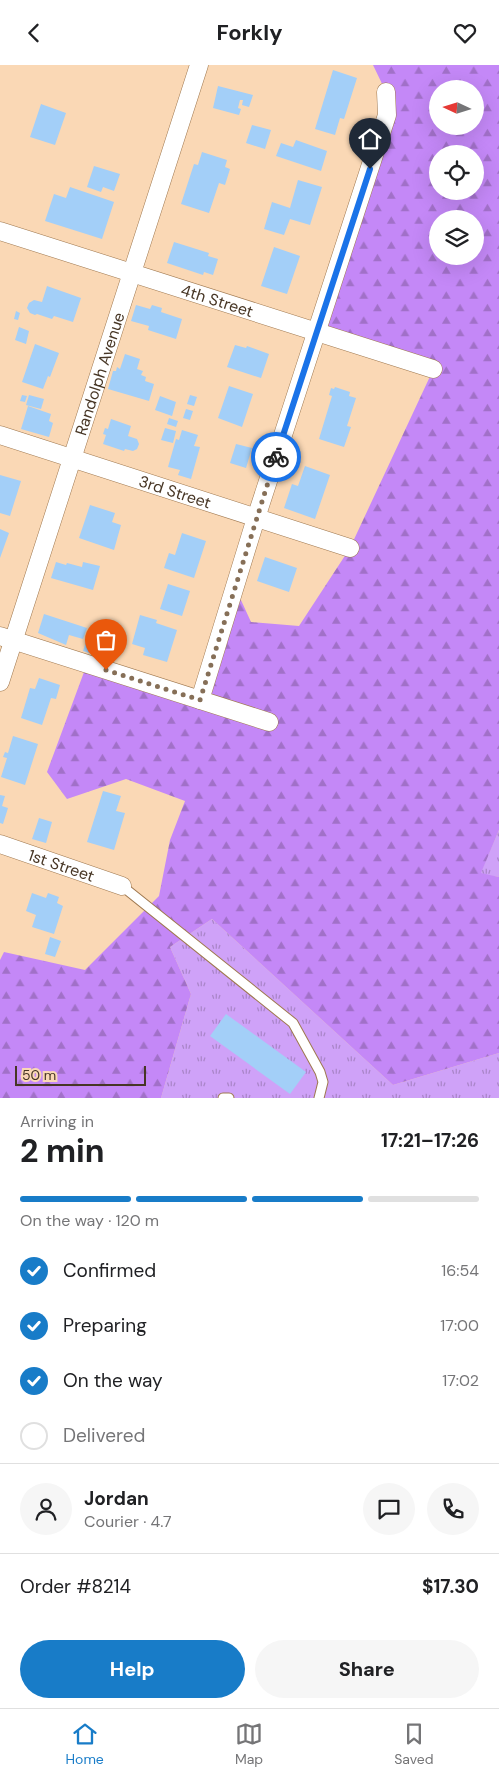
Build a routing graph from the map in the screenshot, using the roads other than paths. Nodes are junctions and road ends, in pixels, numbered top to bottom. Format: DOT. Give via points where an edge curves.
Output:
graph roads {
  1 [pos="199,65"];
  2 [pos="386,92"];
  3 [pos="0,231"];
  4 [pos="132,273"];
  5 [pos="317,332"];
  6 [pos="433,369"];
  7 [pos="0,435"];
  8 [pos="72,458"];
  9 [pos="256,518"];
  10 [pos="350,548"];
  11 [pos="7,638"];
  12 [pos="0,682"];
  13 [pos="200,700"];
  14 [pos="269,722"];
  15 [pos="0,844"];
  16 [pos="122,887"];
  17 [pos="223,1098"];
  18 [pos="229,1098"];
  19 [pos="320,1098"];
  1 -- 4 [label="street, Randolph Avenue"];
  2 -- 5 [label="street" via="387,115"];
  3 -- 4 [label="street, 4th Street"];
  4 -- 5 [label="street, 4th Street"];
  4 -- 8 [label="street, Randolph Avenue"];
  5 -- 6 [label="street, 4th Street"];
  5 -- 9 [label="street"];
  7 -- 8 [label="street, 3rd Street"];
  8 -- 9 [label="street, 3rd Street"];
  8 -- 11 [label="street, Randolph Avenue"];
  9 -- 10 [label="street, 3rd Street"];
  9 -- 13 [label="street"];
  11 -- 12 [label="street, Randolph Avenue"];
  11 -- 13 [label="street"];
  13 -- 14 [label="street"];
  15 -- 16 [label="street, 1st Street"];
  16 -- 19 [label="lane" via="293,1023 320,1072 323,1082"];
  17 -- 18 [label="lane"];
}
